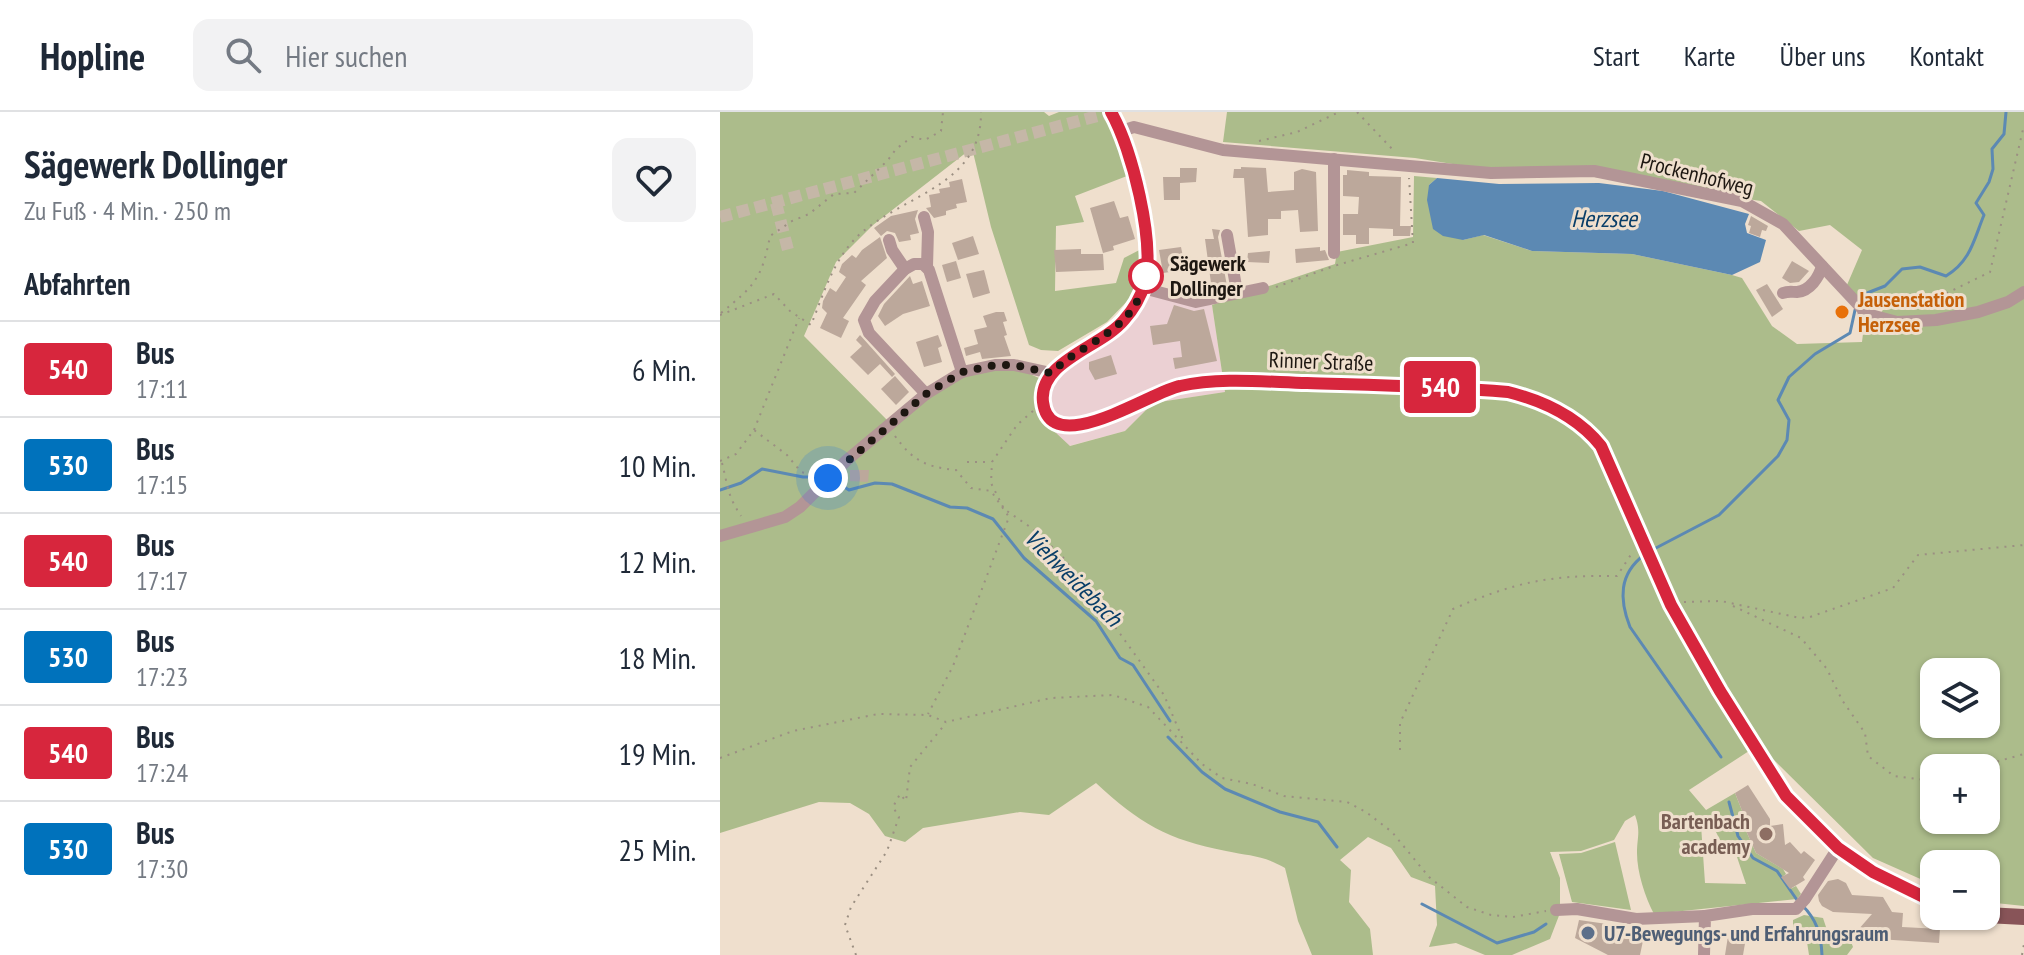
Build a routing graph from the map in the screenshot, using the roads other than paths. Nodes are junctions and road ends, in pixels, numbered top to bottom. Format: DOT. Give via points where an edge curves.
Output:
graph roads {
  1 [pos="1111,112"];
  2 [pos="1121,131"];
  3 [pos="1334,159"];
  4 [pos="924,217"];
  5 [pos="1227,235"];
  6 [pos="889,240"];
  7 [pos="1334,253"];
  8 [pos="927,266"];
  9 [pos="1822,266"];
  10 [pos="905,269"];
  11 [pos="1143,288"];
  12 [pos="1263,288"];
  13 [pos="1237,292"];
  14 [pos="2024,292"];
  15 [pos="1783,293"];
  16 [pos="1866,312"];
  17 [pos="1862,328"];
  18 [pos="962,372"];
  19 [pos="1051,373"];
  20 [pos="926,394"];
  21 [pos="720,536"];
  22 [pos="1838,848"];
  23 [pos="1920,895"];
  24 [pos="1556,910"];
  25 [pos="1705,916"];
  26 [pos="2000,916"];
  27 [pos="2024,917"];
  28 [pos="1704,955"];
  1 -- 2 [label="main road"];
  2 -- 3 [label="street" via="1134,127 1223,150"];
  2 -- 11 [label="main road" via="1147,242"];
  3 -- 7 [label="street"];
  3 -- 9 [label="street, Prockenhofweg" via="1491,173 1594,171 1742,201 1783,224"];
  4 -- 8 [label="street"];
  5 -- 13 [label="street"];
  6 -- 10 [label="street"];
  8 -- 10 [label="street" via="919,263"];
  8 -- 18 [label="street"];
  9 -- 15 [label="street" via="1805,289"];
  9 -- 16 [label="street, Prockenhofweg"];
  10 -- 20 [label="street" via="875,301 865,325"];
  11 -- 13 [label="street" via="1196,302"];
  11 -- 19 [label="main road" via="1124,320"];
  12 -- 13 [label="street"];
  14 -- 16 [label="street" via="1995,308 1936,320 1897,322"];
  16 -- 17 [label="street"];
  18 -- 19 [label="street" via="1014,365"];
  18 -- 20 [label="street"];
  19 -- 22 [label="main road, Rinner Straße" via="1043,403 1049,417 1073,427 1097,422 1156,393 1203,383 1508,392 1559,410 1590,432 1609,462 1671,605 1772,778"];
  20 -- 21 [label="street" via="800,507 762,526"];
  22 -- 23 [label="main road, Rinner Straße"];
  22 -- 25 [label="street" via="1795,909"];
  24 -- 25 [label="street" via="1636,919"];
  25 -- 28 [label="street"];
  26 -- 27 [label="main road"];
}
